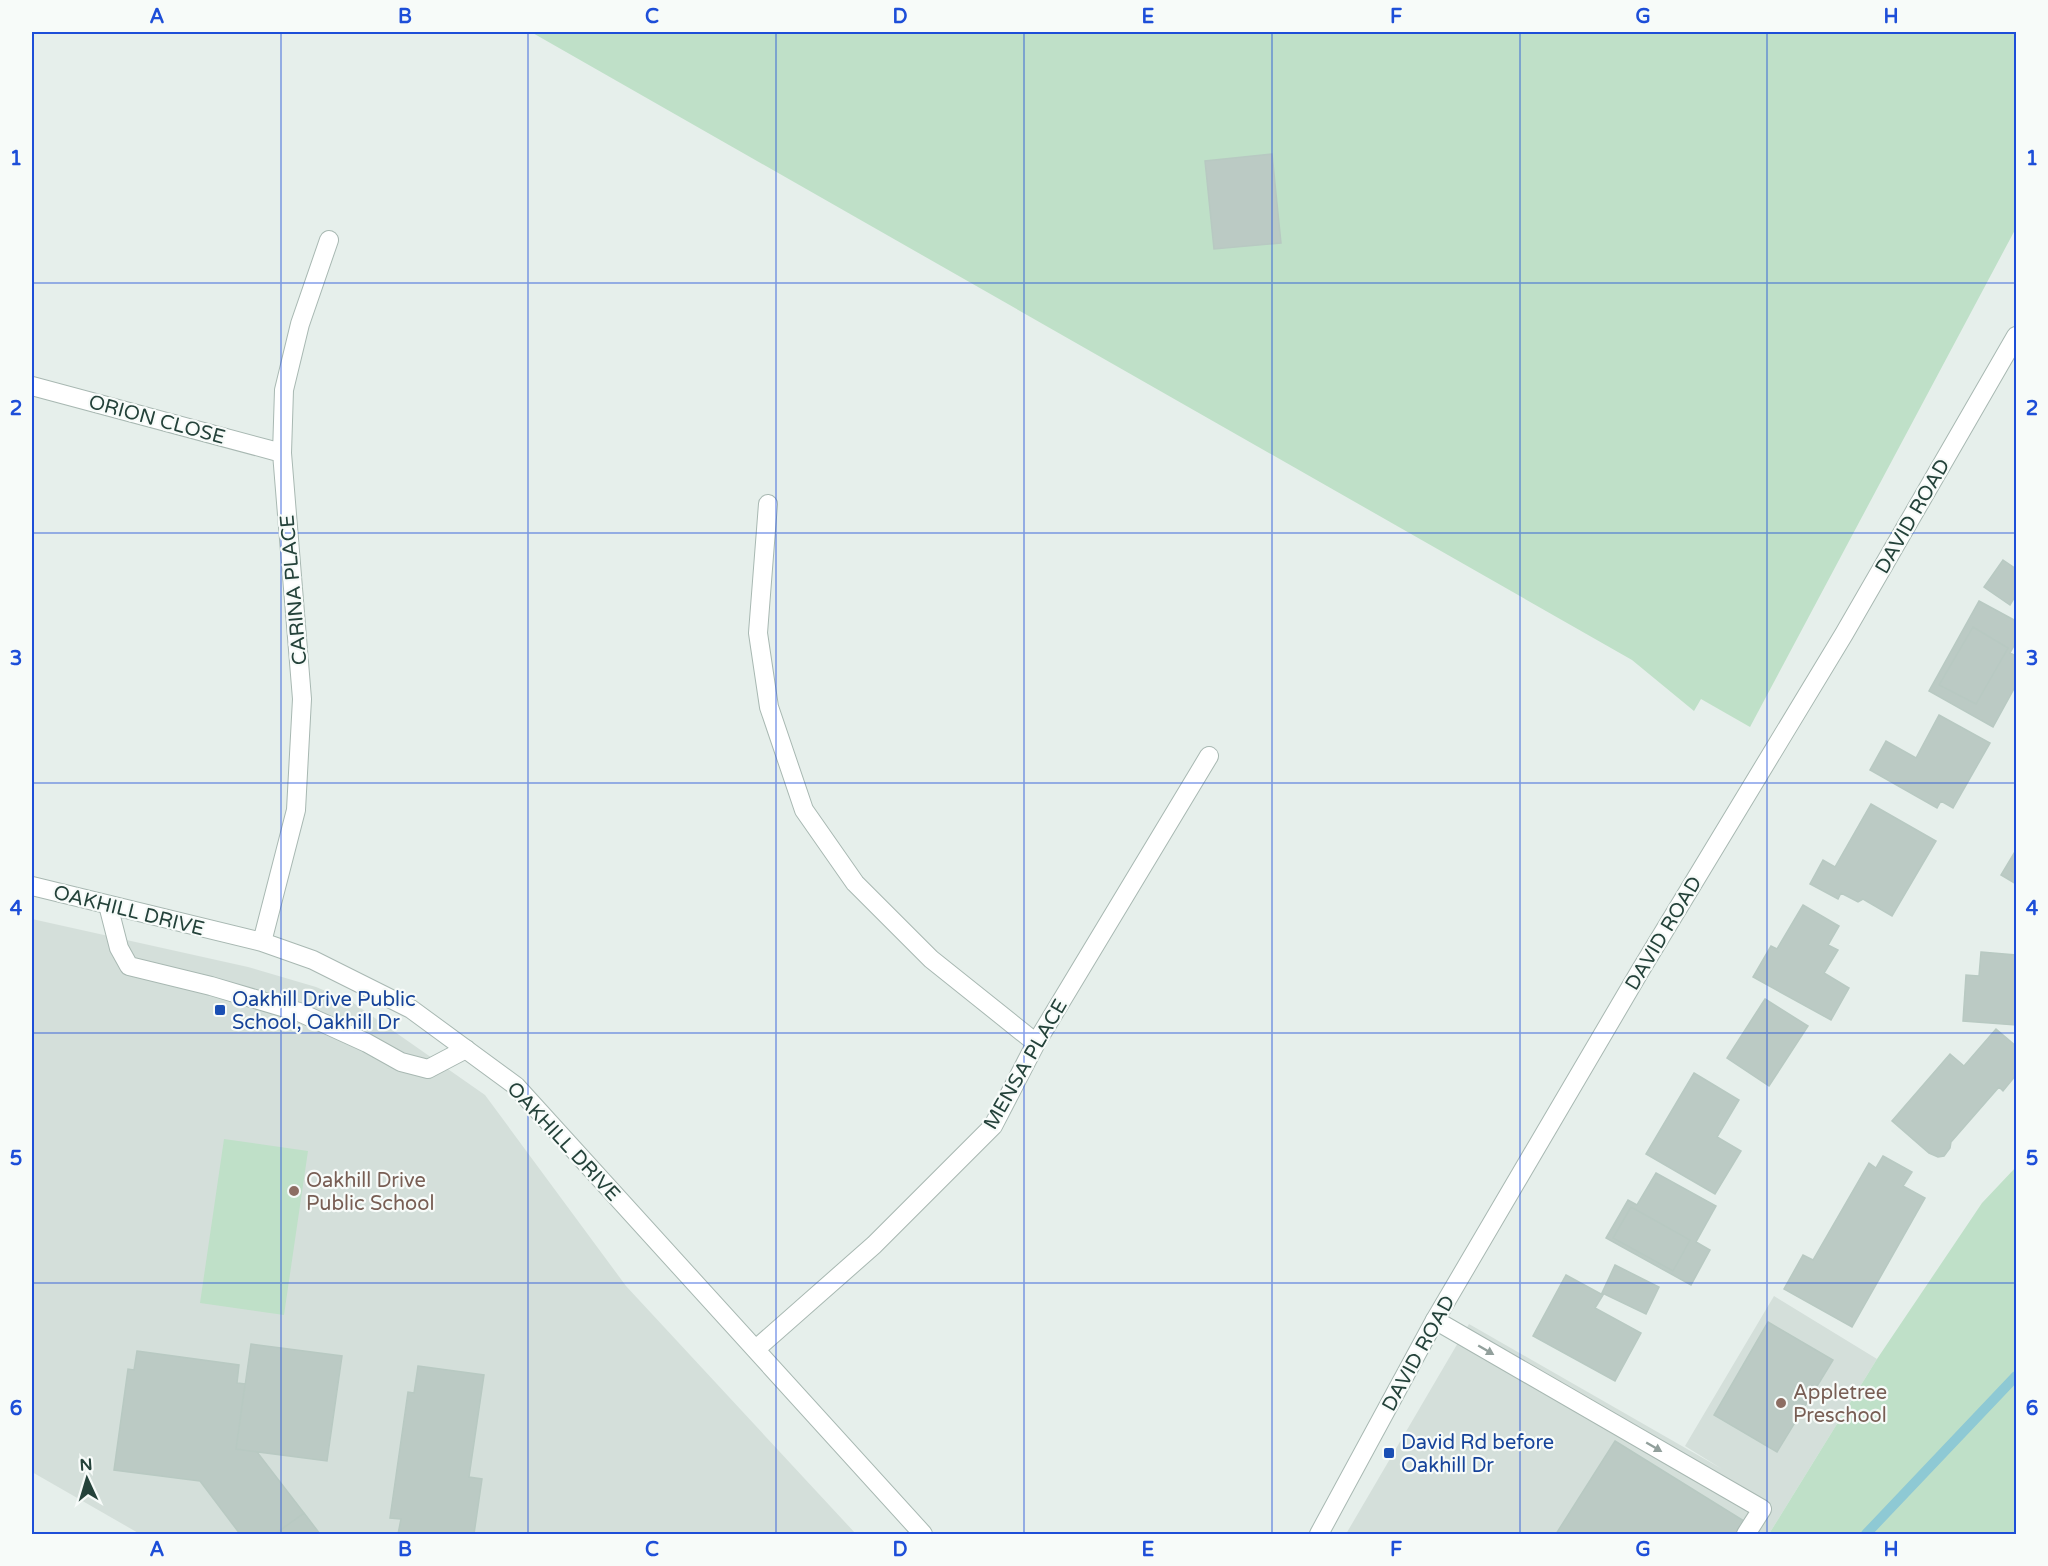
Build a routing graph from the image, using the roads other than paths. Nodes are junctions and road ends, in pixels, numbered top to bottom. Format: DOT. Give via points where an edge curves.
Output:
graph roads {
  1 [pos="329,240"];
  2 [pos="2016,336"];
  3 [pos="32,386"];
  4 [pos="282,453"];
  5 [pos="768,504"];
  6 [pos="1209,756"];
  7 [pos="32,886"];
  8 [pos="108,904"];
  9 [pos="262,942"];
  10 [pos="1036,1043"];
  11 [pos="466,1049"];
  12 [pos="1435,1320"];
  13 [pos="756,1349"];
  14 [pos="923,1534"];
  15 [pos="1319,1534"];
  16 [pos="1746,1534"];
  1 -- 4 [label="street, CARINA PLACE" via="300,324 284,390"];
  2 -- 12 [label="street, DAVID ROAD" via="1844,634 1640,970"];
  3 -- 4 [label="street, ORION CLOSE"];
  4 -- 9 [label="street, CARINA PLACE" via="302,699 296,810"];
  5 -- 10 [label="street" via="758,633 769,707 804,810 855,883 931,959"];
  6 -- 10 [label="street, MENSA PLACE"];
  7 -- 8 [label="street, OAKHILL DRIVE"];
  8 -- 9 [label="street, OAKHILL DRIVE"];
  8 -- 11 [label="street" via="119,948 129,966 299,1012 401,1062 428,1069"];
  9 -- 11 [label="street, OAKHILL DRIVE" via="313,960 411,1009"];
  10 -- 13 [label="street, MENSA PLACE" via="993,1126 874,1245"];
  11 -- 13 [label="street, OAKHILL DRIVE" via="516,1086"];
  12 -- 15 [label="street, DAVID ROAD"];
  12 -- 16 [label="street, one-way" via="1762,1509"];
  13 -- 14 [label="street, OAKHILL DRIVE"];
}
